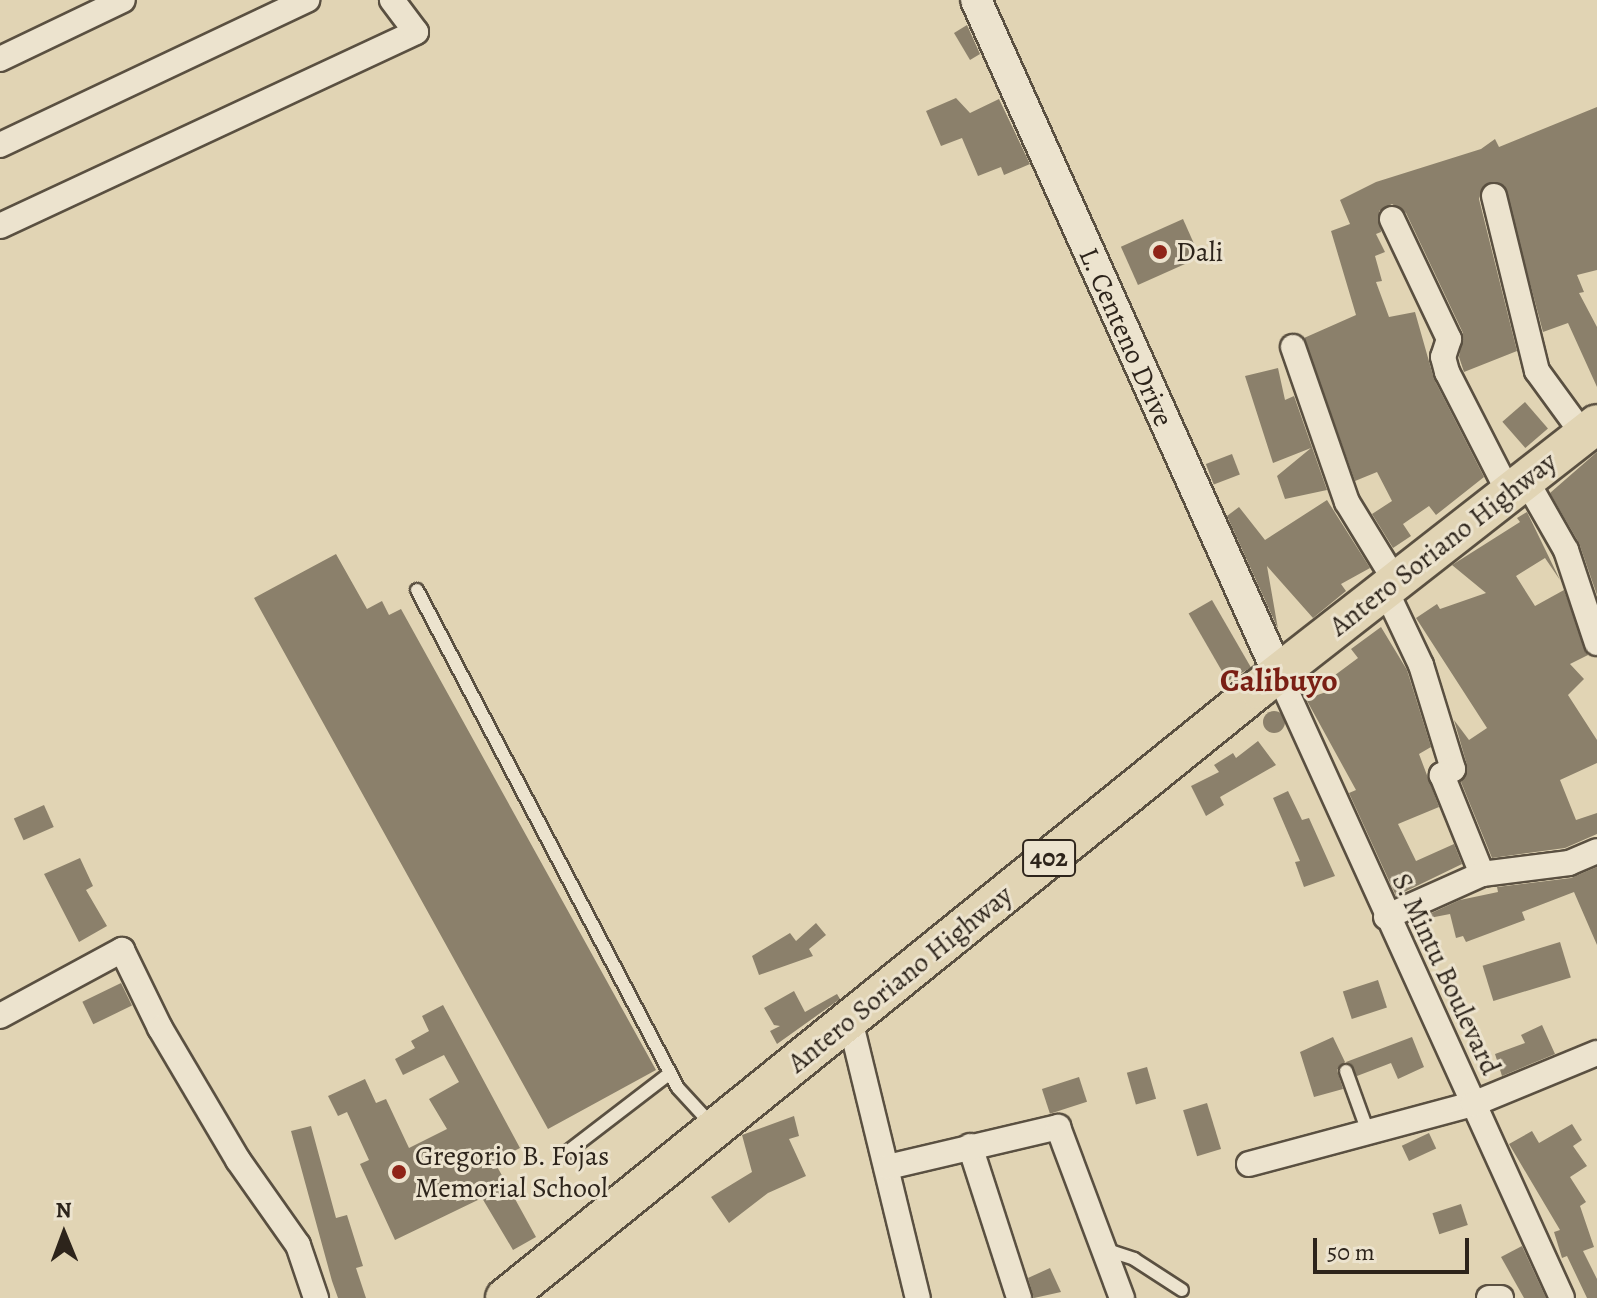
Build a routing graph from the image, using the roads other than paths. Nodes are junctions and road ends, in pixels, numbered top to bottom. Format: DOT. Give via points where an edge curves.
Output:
graph roads {
  1 [pos="123,0"];
  2 [pos="307,0"];
  3 [pos="392,0"];
  4 [pos="976,0"];
  5 [pos="0,59"];
  6 [pos="0,145"];
  7 [pos="1494,196"];
  8 [pos="1392,219"];
  9 [pos="0,226"];
  10 [pos="1293,347"];
  11 [pos="1590,429"];
  12 [pos="1518,486"];
  13 [pos="1391,587"];
  14 [pos="417,590"];
  15 [pos="1597,643"];
  16 [pos="1278,673"];
  17 [pos="1597,851"];
  18 [pos="1482,874"];
  19 [pos="1386,917"];
  20 [pos="0,1016"];
  21 [pos="850,1020"];
  22 [pos="1597,1053"];
  23 [pos="1346,1071"];
  24 [pos="670,1073"];
  25 [pos="1473,1104"];
  26 [pos="715,1129"];
  27 [pos="1367,1129"];
  28 [pos="970,1146"];
  29 [pos="562,1156"];
  30 [pos="1249,1164"];
  31 [pos="888,1167"];
  32 [pos="1104,1249"];
  33 [pos="1182,1290"];
  34 [pos="316,1298"];
  35 [pos="505,1298"];
  36 [pos="918,1298"];
  37 [pos="1019,1298"];
  38 [pos="1122,1298"];
  39 [pos="1489,1298"];
  40 [pos="1501,1298"];
  41 [pos="1562,1298"];
  1 -- 5 [label="street"];
  2 -- 6 [label="street"];
  3 -- 9 [label="street" via="416,32"];
  4 -- 16 [label="street, L. Centeno Drive"];
  7 -- 11 [label="street" via="1537,371"];
  8 -- 12 [label="street" via="1449,339 1443,357 1447,372"];
  10 -- 13 [label="street" via="1347,502"];
  11 -- 12 [label="main road, Antero Soriano Highway / 402"];
  12 -- 13 [label="main road, Antero Soriano Highway / 402"];
  12 -- 15 [label="street" via="1566,550"];
  13 -- 16 [label="main road, Antero Soriano Highway / 402"];
  13 -- 18 [label="street" via="1453,769 1442,775"];
  14 -- 24 [label="lane"];
  16 -- 19 [label="street, S. Mintu Boulevard"];
  16 -- 21 [label="main road, Antero Soriano Highway / 402"];
  17 -- 18 [label="street" via="1569,863"];
  18 -- 19 [label="street"];
  19 -- 25 [label="street, S. Mintu Boulevard"];
  20 -- 34 [label="street" via="122,950 160,1028 238,1160 298,1245"];
  21 -- 26 [label="main road, Antero Soriano Highway / 402"];
  21 -- 31 [label="street"];
  22 -- 25 [label="street"];
  23 -- 27 [label="lane"];
  24 -- 26 [label="lane"];
  24 -- 29 [label="lane"];
  25 -- 27 [label="street"];
  25 -- 41 [label="street, S. Mintu Boulevard"];
  26 -- 35 [label="main road, Antero Soriano Highway / 402"];
  27 -- 30 [label="street"];
  28 -- 31 [label="street"];
  28 -- 32 [label="street" via="1058,1127"];
  28 -- 37 [label="street"];
  31 -- 36 [label="street"];
  32 -- 33 [label="lane" via="1134,1259"];
  32 -- 38 [label="street"];
  39 -- 40 [label="street"];
}
